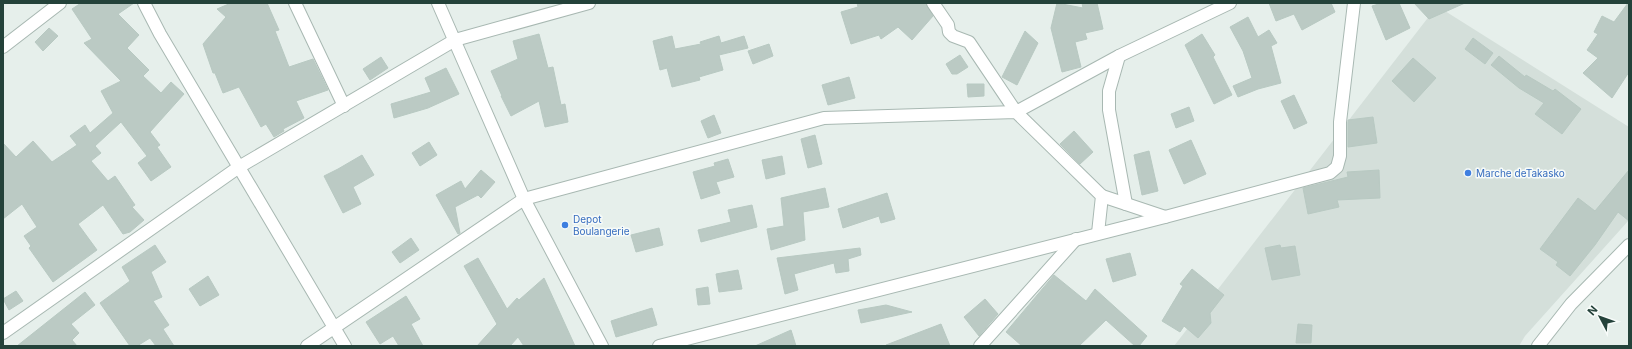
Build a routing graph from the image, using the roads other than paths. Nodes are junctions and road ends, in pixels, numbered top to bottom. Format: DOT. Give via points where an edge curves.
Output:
graph roads {
  1 [pos="60,3"];
  2 [pos="144,3"];
  3 [pos="295,3"];
  4 [pos="438,3"];
  5 [pos="589,3"];
  6 [pos="933,3"];
  7 [pos="1230,3"];
  8 [pos="1354,3"];
  9 [pos="455,40"];
  10 [pos="3,47"];
  11 [pos="1119,56"];
  12 [pos="344,106"];
  13 [pos="1016,112"];
  14 [pos="239,167"];
  15 [pos="1102,196"];
  16 [pos="524,199"];
  17 [pos="1126,204"];
  18 [pos="1164,217"];
  19 [pos="1098,234"];
  20 [pos="1076,240"];
  21 [pos="1629,245"];
  22 [pos="334,328"];
  23 [pos="3,333"];
  24 [pos="307,346"];
  25 [pos="345,346"];
  26 [pos="602,346"];
  27 [pos="659,346"];
  28 [pos="980,346"];
  29 [pos="1538,346"];
  1 -- 10 [label="street"];
  2 -- 14 [label="street"];
  3 -- 12 [label="street"];
  4 -- 9 [label="street"];
  5 -- 9 [label="street"];
  6 -- 13 [label="street" via="948,25 949,32 969,42"];
  7 -- 11 [label="street"];
  8 -- 18 [label="street" via="1337,167 1330,173"];
  9 -- 12 [label="street"];
  9 -- 16 [label="street"];
  11 -- 13 [label="street"];
  11 -- 17 [label="street" via="1109,91 1109,110"];
  12 -- 14 [label="street"];
  13 -- 15 [label="street"];
  13 -- 16 [label="street" via="824,118"];
  14 -- 22 [label="street"];
  14 -- 23 [label="street"];
  15 -- 17 [label="street"];
  15 -- 19 [label="street"];
  16 -- 22 [label="street"];
  16 -- 26 [label="street"];
  17 -- 18 [label="street"];
  18 -- 19 [label="street"];
  19 -- 20 [label="street"];
  20 -- 27 [label="street"];
  20 -- 28 [label="street"];
  21 -- 29 [label="street" via="1571,304"];
  22 -- 24 [label="street"];
  22 -- 25 [label="street"];
}
